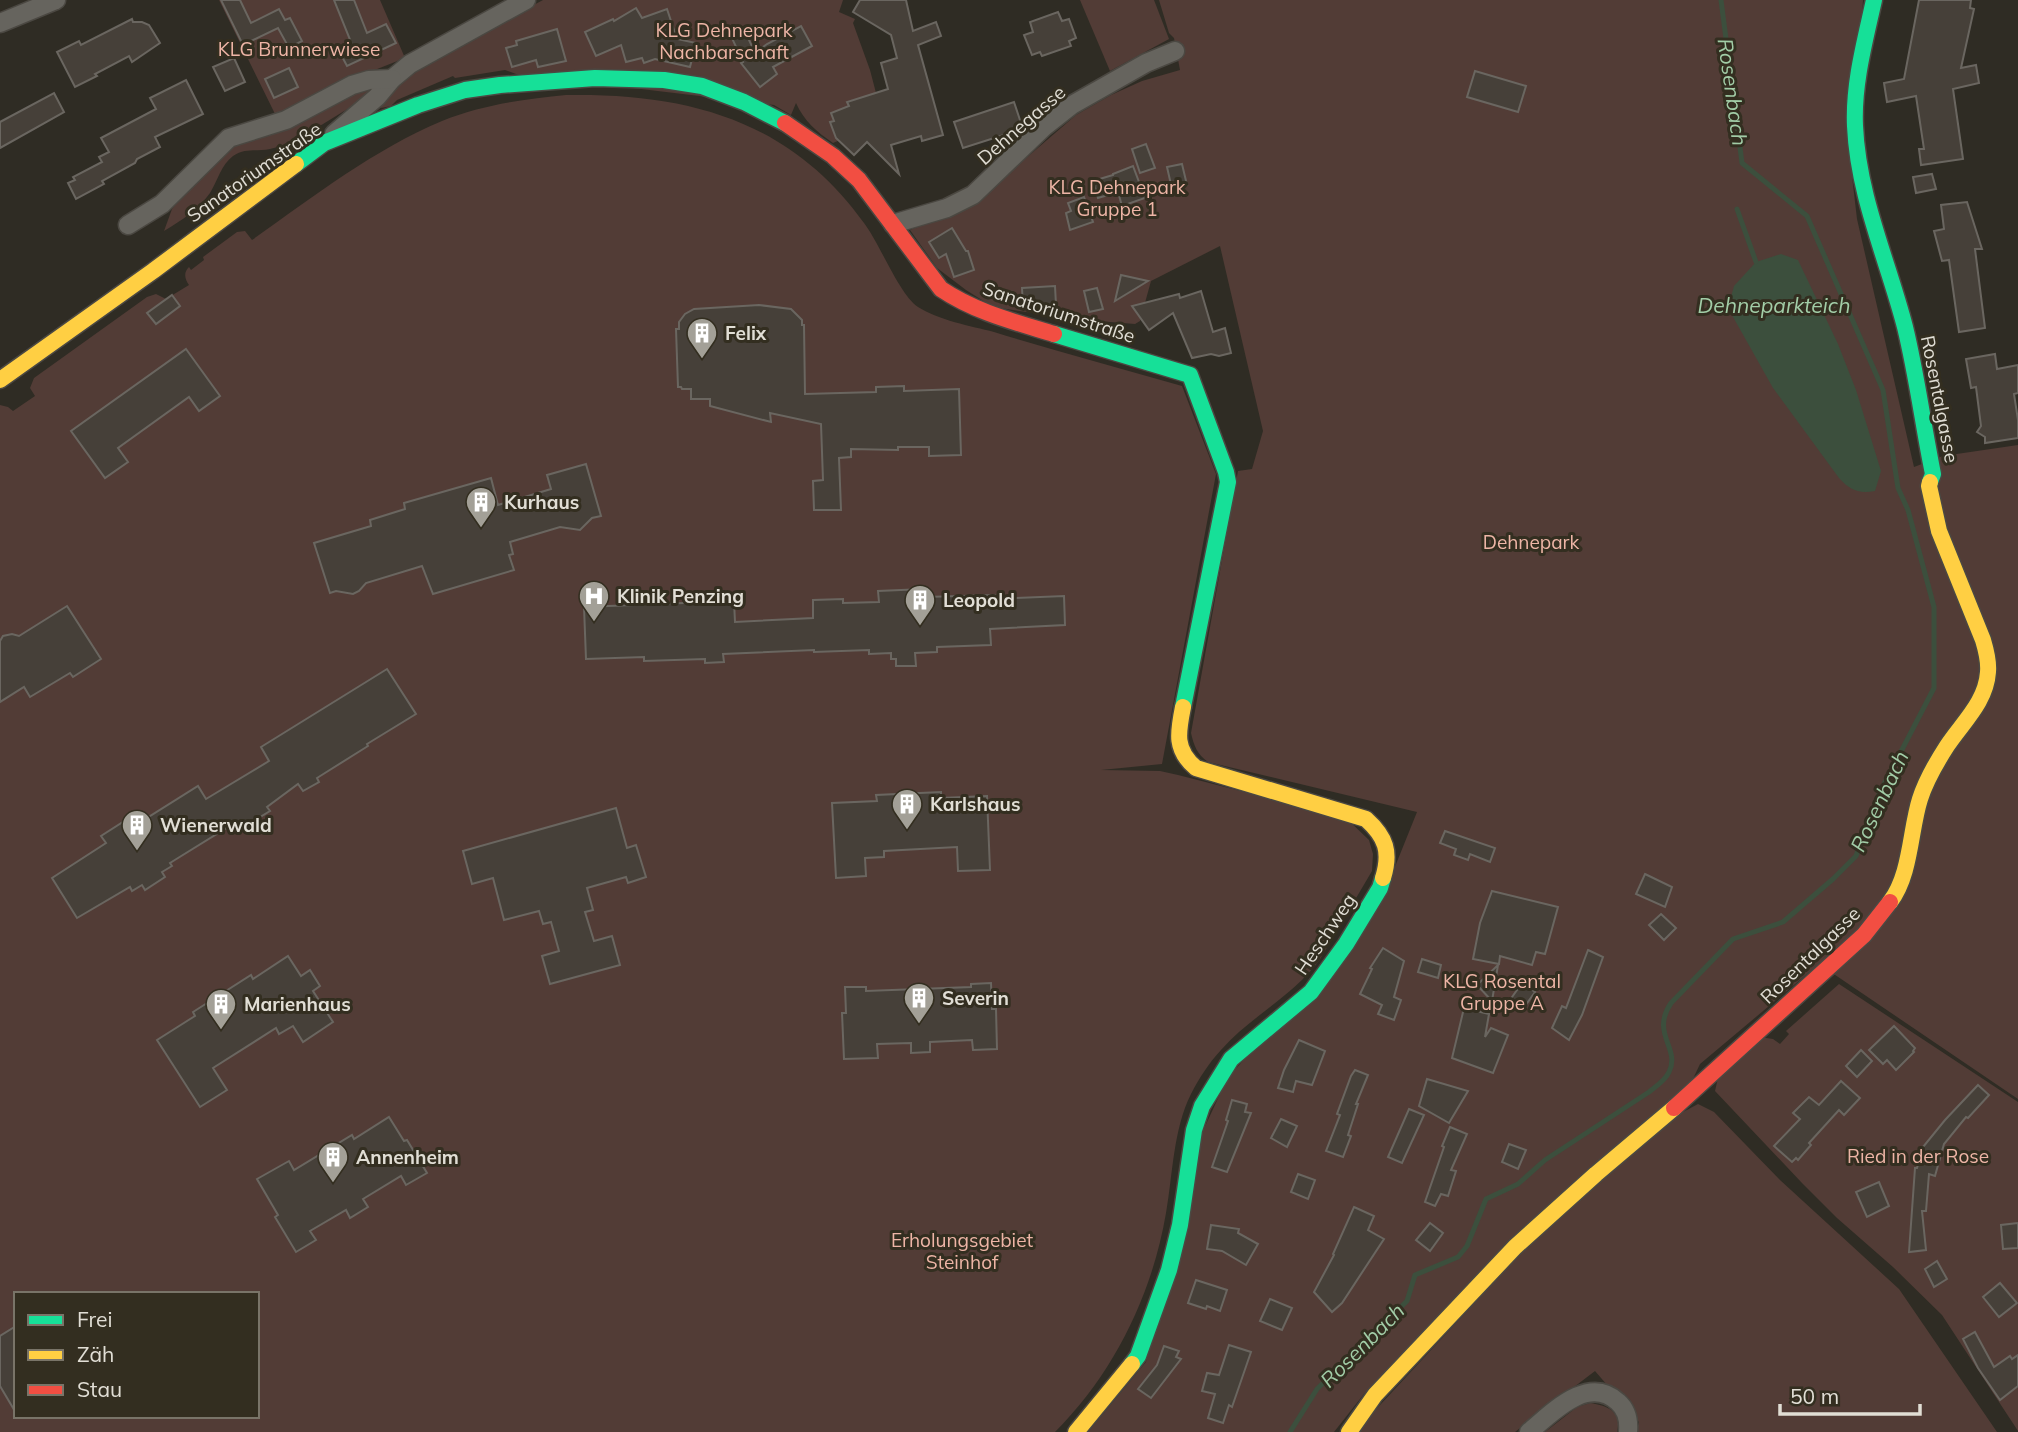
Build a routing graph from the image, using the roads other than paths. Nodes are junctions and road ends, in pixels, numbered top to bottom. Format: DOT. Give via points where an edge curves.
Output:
graph roads {
  1 [pos="56,0"];
  2 [pos="1874,0"];
  3 [pos="524,1"];
  4 [pos="0,23"];
  5 [pos="1175,51"];
  6 [pos="392,79"];
  7 [pos="324,143"];
  8 [pos="893,224"];
  9 [pos="128,225"];
  10 [pos="0,380"];
  11 [pos="1219,530"];
  12 [pos="1076,1432"];
  13 [pos="1349,1432"];
  14 [pos="1529,1432"];
  15 [pos="1628,1432"];
  1 -- 4 [label="street"];
  2 -- 13 [label="street, Rosentalgasse" via="1857,85 1857,149 1913,360 1933,474 1929,486 1934,512 1987,656 1988,673 1980,702 1926,782 1902,880 1879,918 1710,1076 1515,1247 1375,1395"];
  3 -- 6 [label="street" via="410,64"];
  5 -- 8 [label="street, Dehnegasse" via="1072,106 973,195"];
  6 -- 7 [label="street"];
  6 -- 9 [label="street, Sanatoriumstraße" via="352,85 286,120 229,138 162,204"];
  7 -- 8 [label="street, Sanatoriumstraße" via="465,90 595,78 664,79 702,86 744,102 801,133 859,180"];
  7 -- 10 [label="street, Sanatoriumstraße"];
  8 -- 11 [label="street, Sanatoriumstraße" via="941,289 956,299 995,316 1190,375 1228,482"];
  11 -- 12 [label="street, Heschweg" via="1180,724 1183,758 1196,768 1366,819 1383,837 1387,865 1373,901 1329,970 1311,992 1231,1059 1210,1091 1194,1130 1169,1270 1138,1356"];
  14 -- 15 [label="street" via="1571,1399 1599,1392 1621,1405"];
}
